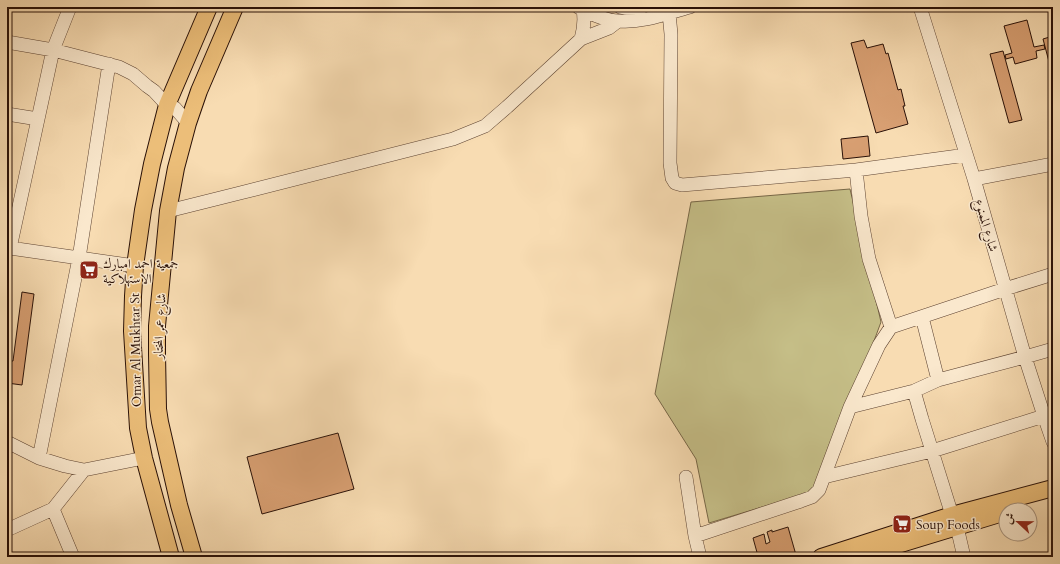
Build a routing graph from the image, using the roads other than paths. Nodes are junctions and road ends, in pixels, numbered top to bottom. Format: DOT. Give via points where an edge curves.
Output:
graph roads {
  1 [pos="70,7"];
  2 [pos="209,7"];
  3 [pos="234,7"];
  4 [pos="620,7"];
  5 [pos="642,7"];
  6 [pos="690,7"];
  7 [pos="920,7"];
  8 [pos="580,8"];
  9 [pos="669,13"];
  10 [pos="618,21"];
  11 [pos="581,39"];
  12 [pos="7,42"];
  13 [pos="53,50"];
  14 [pos="109,64"];
  15 [pos="167,105"];
  16 [pos="7,114"];
  17 [pos="38,119"];
  18 [pos="188,123"];
  19 [pos="966,155"];
  20 [pos="1053,164"];
  21 [pos="856,170"];
  22 [pos="974,179"];
  23 [pos="168,210"];
  24 [pos="9,248"];
  25 [pos="79,258"];
  26 [pos="135,266"];
  27 [pos="1053,274"];
  28 [pos="1005,289"];
  29 [pos="922,317"];
  30 [pos="891,327"];
  31 [pos="1053,349"];
  32 [pos="1025,357"];
  33 [pos="938,380"];
  34 [pos="914,391"];
  35 [pos="850,407"];
  36 [pos="158,409"];
  37 [pos="136,415"];
  38 [pos="1044,416"];
  39 [pos="7,442"];
  40 [pos="1053,442"];
  41 [pos="932,451"];
  42 [pos="39,458"];
  43 [pos="144,458"];
  44 [pos="84,470"];
  45 [pos="686,477"];
  46 [pos="824,477"];
  47 [pos="1053,488"];
  48 [pos="1053,498"];
  49 [pos="1038,502"];
  50 [pos="53,509"];
  51 [pos="998,513"];
  52 [pos="955,521"];
  53 [pos="7,530"];
  54 [pos="695,536"];
  55 [pos="73,557"];
  56 [pos="171,557"];
  57 [pos="194,557"];
  58 [pos="700,557"];
  59 [pos="821,557"];
  60 [pos="858,557"];
  61 [pos="964,557"];
  1 -- 13 [label="street"];
  2 -- 15 [label="main road, Omar Al Mukhtar St"];
  3 -- 18 [label="main road, شارع عمر المختار"];
  4 -- 5 [label="street"];
  6 -- 9 [label="street"];
  7 -- 19 [label="street, شارع الممنوع"];
  8 -- 10 [label="street"];
  8 -- 11 [label="street" via="585,17"];
  9 -- 10 [label="street" via="646,20"];
  9 -- 21 [label="street" via="670,163 674,183 682,185"];
  10 -- 11 [label="street" via="609,28"];
  11 -- 23 [label="street" via="485,126 453,139"];
  12 -- 13 [label="street"];
  13 -- 14 [label="street"];
  13 -- 17 [label="street"];
  14 -- 15 [label="street" via="133,74"];
  14 -- 25 [label="street"];
  15 -- 18 [label="street" via="175,108"];
  15 -- 26 [label="main road, Omar Al Mukhtar St" via="152,164"];
  16 -- 17 [label="street"];
  17 -- 24 [label="street"];
  18 -- 23 [label="main road, شارع عمر المختار"];
  19 -- 21 [label="street"];
  19 -- 22 [label="street, شارع الممنوع"];
  20 -- 22 [label="street"];
  21 -- 30 [label="street" via="869,258"];
  22 -- 28 [label="street, شارع الممنوع"];
  23 -- 36 [label="main road, شارع عمر المختار" via="157,326"];
  24 -- 25 [label="street"];
  25 -- 26 [label="street"];
  25 -- 42 [label="street"];
  26 -- 37 [label="main road, Omar Al Mukhtar St" via="132,331"];
  27 -- 28 [label="street"];
  28 -- 29 [label="street"];
  28 -- 32 [label="street, شارع الممنوع"];
  29 -- 30 [label="street"];
  29 -- 33 [label="street"];
  30 -- 35 [label="street" via="878,345"];
  31 -- 32 [label="street"];
  32 -- 33 [label="street"];
  32 -- 38 [label="street, شارع الممنوع"];
  33 -- 34 [label="street"];
  34 -- 35 [label="street"];
  34 -- 41 [label="street"];
  35 -- 46 [label="street"];
  36 -- 37 [label="main road"];
  36 -- 57 [label="main road, شارع عمر المختار" via="179,505"];
  37 -- 43 [label="main road, Omar Al Mukhtar St"];
  38 -- 40 [label="street, شارع الممنوع"];
  38 -- 41 [label="street"];
  39 -- 42 [label="street"];
  41 -- 46 [label="street"];
  41 -- 52 [label="street"];
  42 -- 44 [label="street"];
  43 -- 44 [label="street"];
  43 -- 56 [label="main road, Omar Al Mukhtar St"];
  44 -- 50 [label="street"];
  45 -- 54 [label="street"];
  46 -- 54 [label="street" via="819,490 812,497"];
  47 -- 52 [label="main road"];
  48 -- 49 [label="main road"];
  50 -- 53 [label="street"];
  50 -- 55 [label="street"];
  51 -- 52 [label="main road"];
  52 -- 59 [label="main road"];
  52 -- 60 [label="main road"];
  52 -- 61 [label="street"];
  54 -- 58 [label="street"];
}
